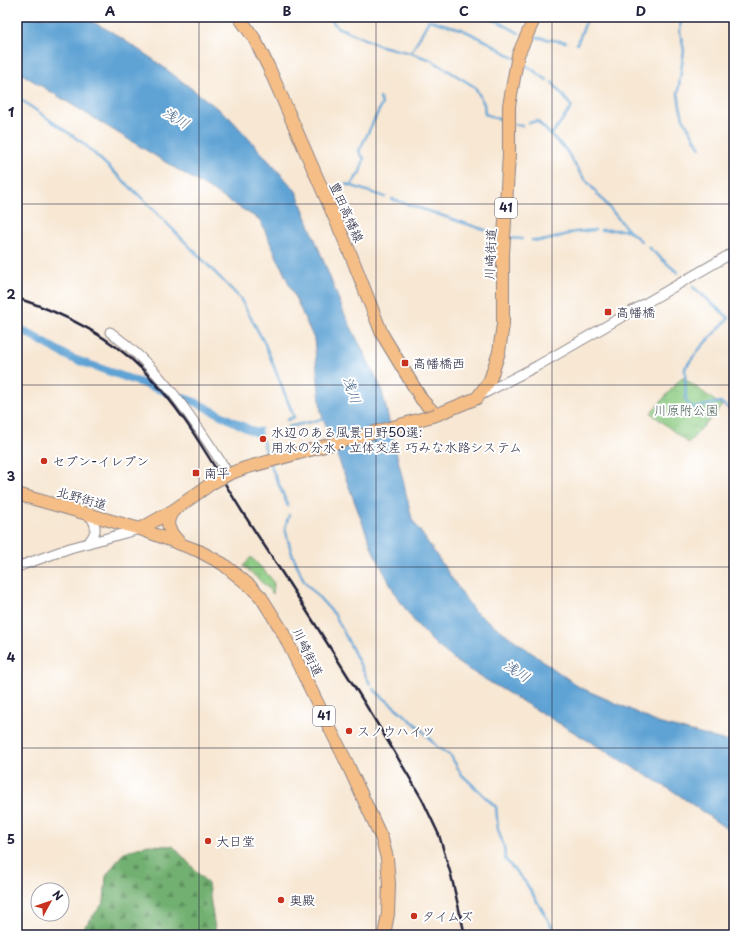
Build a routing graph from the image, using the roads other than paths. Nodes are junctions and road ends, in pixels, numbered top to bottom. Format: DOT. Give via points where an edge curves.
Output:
graph roads {
  1 [pos="239,17"];
  2 [pos="534,17"];
  3 [pos="734,252"];
  4 [pos="110,332"];
  5 [pos="477,398"];
  6 [pos="436,415"];
  7 [pos="229,474"];
  8 [pos="17,494"];
  9 [pos="174,510"];
  10 [pos="89,515"];
  11 [pos="140,530"];
  12 [pos="179,542"];
  13 [pos="88,543"];
  14 [pos="17,567"];
  15 [pos="384,935"];
  1 -- 6 [label="main road, 豊田高幡線" via="254,38 269,68 386,341 422,400"];
  2 -- 5 [label="main road, 川崎街道 / 41" via="518,55 510,106 501,340 490,380"];
  3 -- 5 [label="street"];
  4 -- 7 [label="street" via="140,355 160,375 197,424"];
  5 -- 6 [label="main road"];
  6 -- 7 [label="main road, bridge"];
  7 -- 9 [label="main road, bridge"];
  8 -- 10 [label="main road, 北野街道"];
  9 -- 11 [label="main road"];
  9 -- 12 [label="main road" via="167,523 170,532"];
  10 -- 11 [label="main road, 北野街道"];
  10 -- 13 [label="street" via="96,529"];
  11 -- 12 [label="main road, 川崎街道 / 41"];
  11 -- 13 [label="street"];
  12 -- 15 [label="main road, 川崎街道 / 41" via="211,557 236,574 261,597 281,629 382,839 387,858 389,884"];
  13 -- 14 [label="street"];
}
